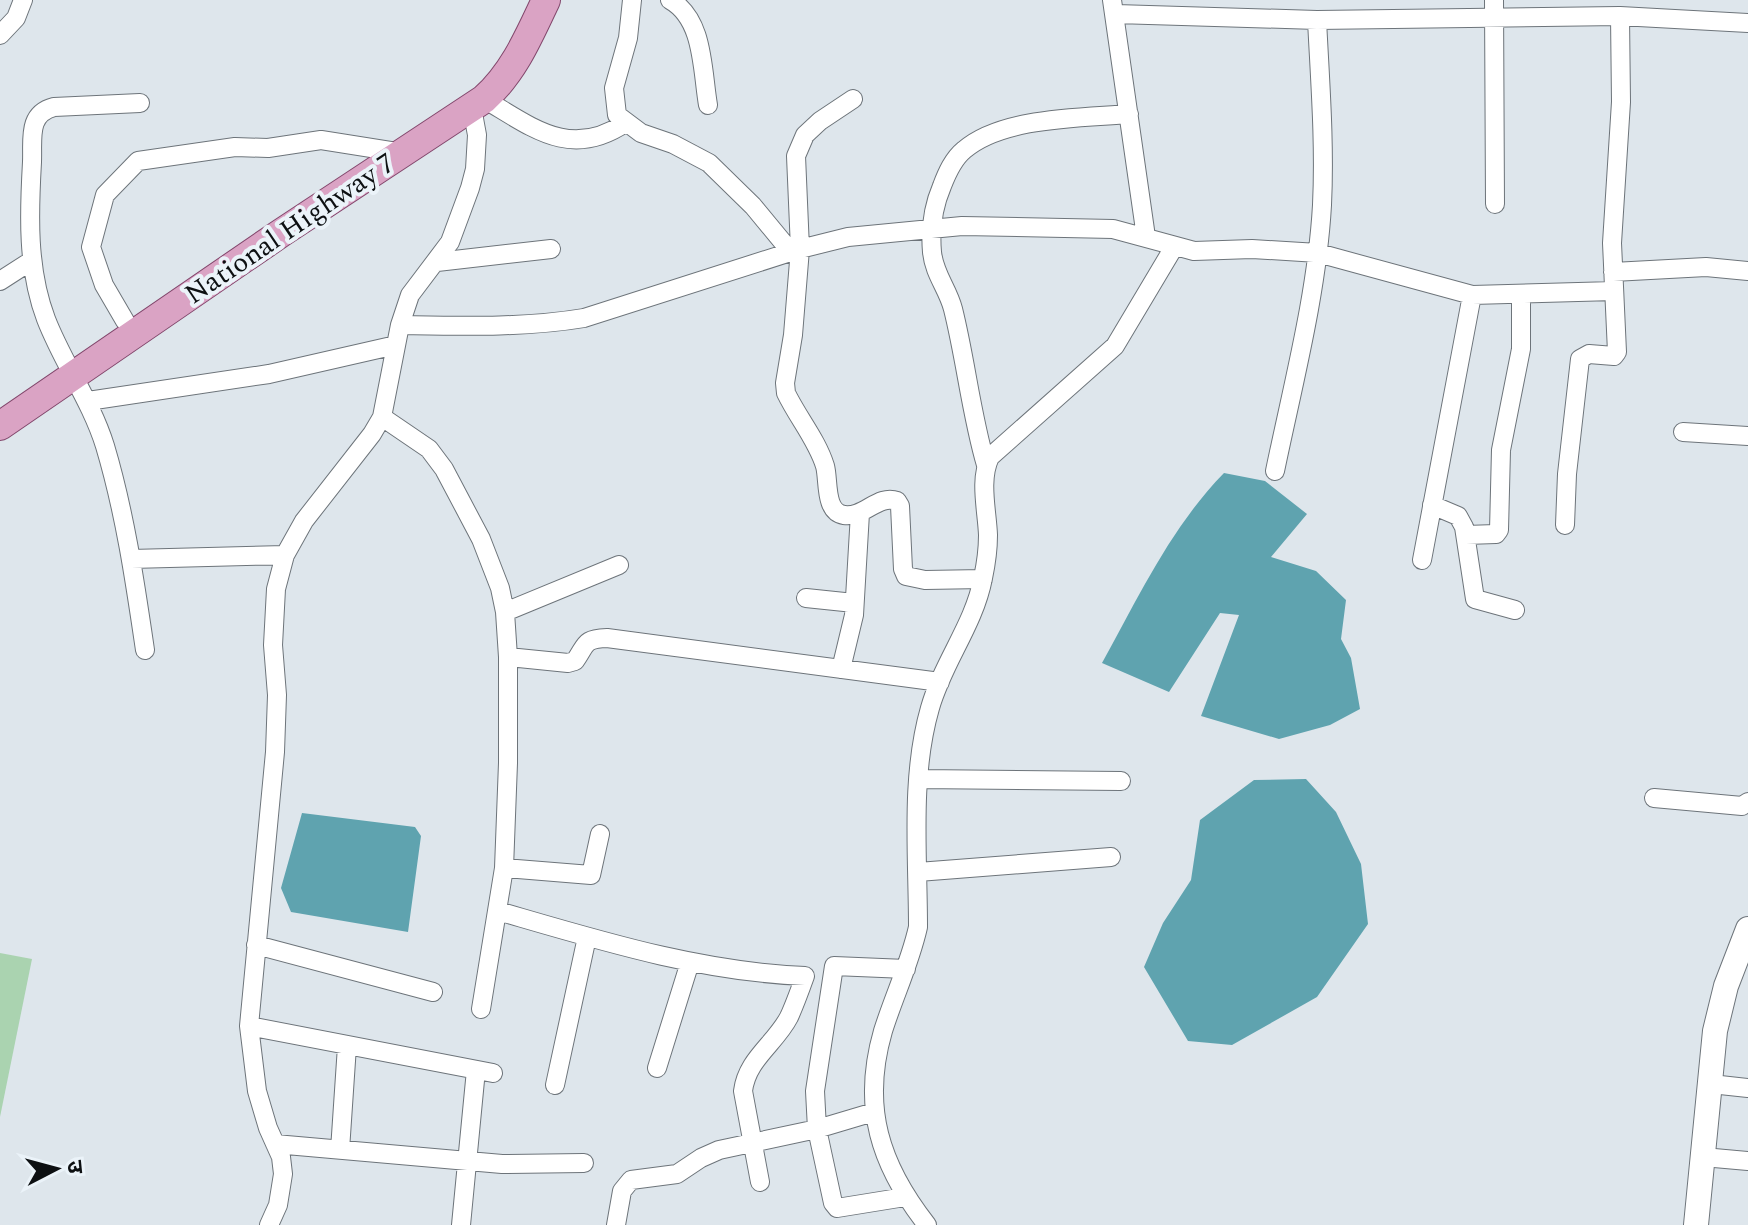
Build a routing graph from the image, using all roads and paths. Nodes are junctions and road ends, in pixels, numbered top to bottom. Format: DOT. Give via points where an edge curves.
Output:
graph roads {
  1 [pos="23,0"];
  2 [pos="546,0"];
  3 [pos="632,0"];
  4 [pos="670,0"];
  5 [pos="1114,7"];
  6 [pos="1494,9"];
  7 [pos="1620,16"];
  8 [pos="1317,20"];
  9 [pos="1748,23"];
  10 [pos="0,35"];
  11 [pos="853,99"];
  12 [pos="140,103"];
  13 [pos="478,103"];
  14 [pos="708,105"];
  15 [pos="1129,114"];
  16 [pos="625,123"];
  17 [pos="403,153"];
  18 [pos="1495,204"];
  19 [pos="932,229"];
  20 [pos="1146,237"];
  21 [pos="1174,247"];
  22 [pos="551,249"];
  23 [pos="796,250"];
  24 [pos="1318,253"];
  25 [pos="31,261"];
  26 [pos="437,262"];
  27 [pos="1748,271"];
  28 [pos="0,281"];
  29 [pos="1613,281"];
  30 [pos="1472,295"];
  31 [pos="1521,295"];
  32 [pos="125,321"];
  33 [pos="400,325"];
  34 [pos="396,345"];
  35 [pos="73,376"];
  36 [pos="88,401"];
  37 [pos="382,417"];
  38 [pos="0,426"];
  39 [pos="1683,432"];
  40 [pos="1748,436"];
  41 [pos="986,465"];
  42 [pos="1275,471"];
  43 [pos="1432,505"];
  44 [pos="860,513"];
  45 [pos="1565,525"];
  46 [pos="1466,535"];
  47 [pos="285,555"];
  48 [pos="131,559"];
  49 [pos="1422,560"];
  50 [pos="619,565"];
  51 [pos="983,579"];
  52 [pos="806,598"];
  53 [pos="854,603"];
  54 [pos="1515,610"];
  55 [pos="505,612"];
  56 [pos="145,650"];
  57 [pos="508,657"];
  58 [pos="841,669"];
  59 [pos="940,682"];
  60 [pos="919,779"];
  61 [pos="1121,781"];
  62 [pos="1654,798"];
  63 [pos="1748,802"];
  64 [pos="600,834"];
  65 [pos="1111,857"];
  66 [pos="504,868"];
  67 [pos="918,872"];
  68 [pos="498,911"];
  69 [pos="1748,929"];
  70 [pos="587,937"];
  71 [pos="256,945"];
  72 [pos="690,962"];
  73 [pos="906,969"];
  74 [pos="433,992"];
  75 [pos="481,1009"];
  76 [pos="249,1026"];
  77 [pos="347,1046"];
  78 [pos="657,1068"];
  79 [pos="1711,1084"];
  80 [pos="555,1085"];
  81 [pos="1748,1088"];
  82 [pos="874,1112"];
  83 [pos="817,1129"];
  84 [pos="754,1142"];
  85 [pos="275,1144"];
  86 [pos="340,1150"];
  87 [pos="1703,1157"];
  88 [pos="468,1160"];
  89 [pos="1748,1161"];
  90 [pos="584,1163"];
  91 [pos="760,1182"];
  92 [pos="905,1197"];
  93 [pos="269,1225"];
  94 [pos="461,1225"];
  95 [pos="616,1225"];
  96 [pos="927,1225"];
  97 [pos="1696,1225"];
  1 -- 10 [label="street" via="16,18"];
  2 -- 13 [label="main road, National Highway 7" via="513,66"];
  3 -- 16 [label="street" via="614,88 617,115"];
  4 -- 14 [label="street" via="689,15 697,37"];
  5 -- 8 [label="street"];
  5 -- 15 [label="street"];
  6 -- 7 [label="street"];
  6 -- 8 [label="street"];
  6 -- 18 [label="street"];
  7 -- 9 [label="street"];
  7 -- 29 [label="street"];
  8 -- 24 [label="street" via="1322,141"];
  11 -- 23 [label="street" via="820,121 799,144"];
  12 -- 25 [label="street" via="54,107 37,115"];
  13 -- 16 [label="street" via="554,138 599,138"];
  13 -- 17 [label="main road, National Highway 7"];
  13 -- 26 [label="street" via="475,169 460,218"];
  15 -- 19 [label="street" via="1020,126 972,143 949,168"];
  15 -- 20 [label="street"];
  16 -- 23 [label="street" via="709,163"];
  17 -- 32 [label="street" via="321,140 138,161 105,195 91,247 104,285"];
  17 -- 35 [label="main road, National Highway 7"];
  19 -- 20 [label="street" via="1113,229"];
  19 -- 23 [label="street" via="848,237"];
  19 -- 41 [label="street" via="935,271 954,311"];
  20 -- 21 [label="street"];
  21 -- 24 [label="street"];
  21 -- 41 [label="street" via="1115,346"];
  22 -- 26 [label="street"];
  23 -- 33 [label="street" via="584,318"];
  23 -- 44 [label="street" via="786,393 826,468 833,508 846,515"];
  24 -- 30 [label="street"];
  24 -- 42 [label="street"];
  25 -- 28 [label="street"];
  25 -- 35 [label="street" via="45,318"];
  26 -- 33 [label="street" via="410,295"];
  27 -- 29 [label="street" via="1706,267"];
  29 -- 31 [label="street"];
  29 -- 45 [label="street" via="1617,352 1608,357 1584,355 1577,372"];
  30 -- 31 [label="street"];
  30 -- 43 [label="street"];
  31 -- 46 [label="street" via="1521,349 1501,450 1499,530"];
  33 -- 34 [label="street"];
  34 -- 36 [label="street" via="269,374"];
  34 -- 37 [label="street"];
  35 -- 36 [label="street"];
  35 -- 38 [label="main road, National Highway 7"];
  36 -- 48 [label="street" via="105,447"];
  37 -- 47 [label="street" via="304,521"];
  37 -- 55 [label="street" via="429,449 444,469 481,539"];
  39 -- 40 [label="street"];
  41 -- 51 [label="street"];
  43 -- 46 [label="street" via="1458,516"];
  43 -- 49 [label="street"];
  44 -- 51 [label="street" via="883,500 897,501 906,576"];
  44 -- 53 [label="street"];
  46 -- 54 [label="street" via="1475,599"];
  47 -- 48 [label="street"];
  47 -- 71 [label="street" via="276,589 275,752"];
  48 -- 56 [label="street"];
  50 -- 55 [label="street"];
  51 -- 59 [label="street"];
  52 -- 53 [label="street"];
  53 -- 58 [label="street"];
  55 -- 57 [label="street"];
  57 -- 58 [label="street" via="568,663 591,639 607,638"];
  57 -- 66 [label="street"];
  58 -- 59 [label="street"];
  59 -- 60 [label="street" via="923,734"];
  60 -- 61 [label="street"];
  60 -- 67 [label="street"];
  62 -- 63 [label="street" via="1742,806"];
  64 -- 66 [label="street" via="591,875"];
  65 -- 67 [label="street"];
  66 -- 68 [label="street"];
  67 -- 73 [label="street" via="918,927"];
  68 -- 70 [label="street"];
  68 -- 75 [label="street"];
  69 -- 79 [label="main road" via="1715,1031"];
  70 -- 72 [label="street"];
  70 -- 80 [label="street"];
  71 -- 74 [label="street"];
  71 -- 76 [label="street"];
  72 -- 78 [label="street"];
  72 -- 84 [label="street" via="805,976 788,1019 745,1079"];
  73 -- 82 [label="street" via="883,1033"];
  73 -- 83 [label="street" via="834,966 815,1091"];
  76 -- 77 [label="street"];
  76 -- 85 [label="street" via="257,1091"];
  77 -- 86 [label="street"];
  77 -- 88 [label="street" via="484,1071"];
  79 -- 81 [label="street"];
  79 -- 87 [label="main road"];
  82 -- 83 [label="street"];
  82 -- 92 [label="street" via="880,1142"];
  83 -- 84 [label="street"];
  83 -- 92 [label="street" via="837,1208"];
  84 -- 91 [label="street"];
  84 -- 95 [label="street" via="719,1150 677,1174 631,1180 622,1191"];
  85 -- 86 [label="street"];
  85 -- 93 [label="street" via="283,1174"];
  86 -- 88 [label="street"];
  87 -- 89 [label="street"];
  87 -- 97 [label="main road"];
  88 -- 90 [label="street"];
  88 -- 94 [label="street"];
  92 -- 96 [label="street"];
}
